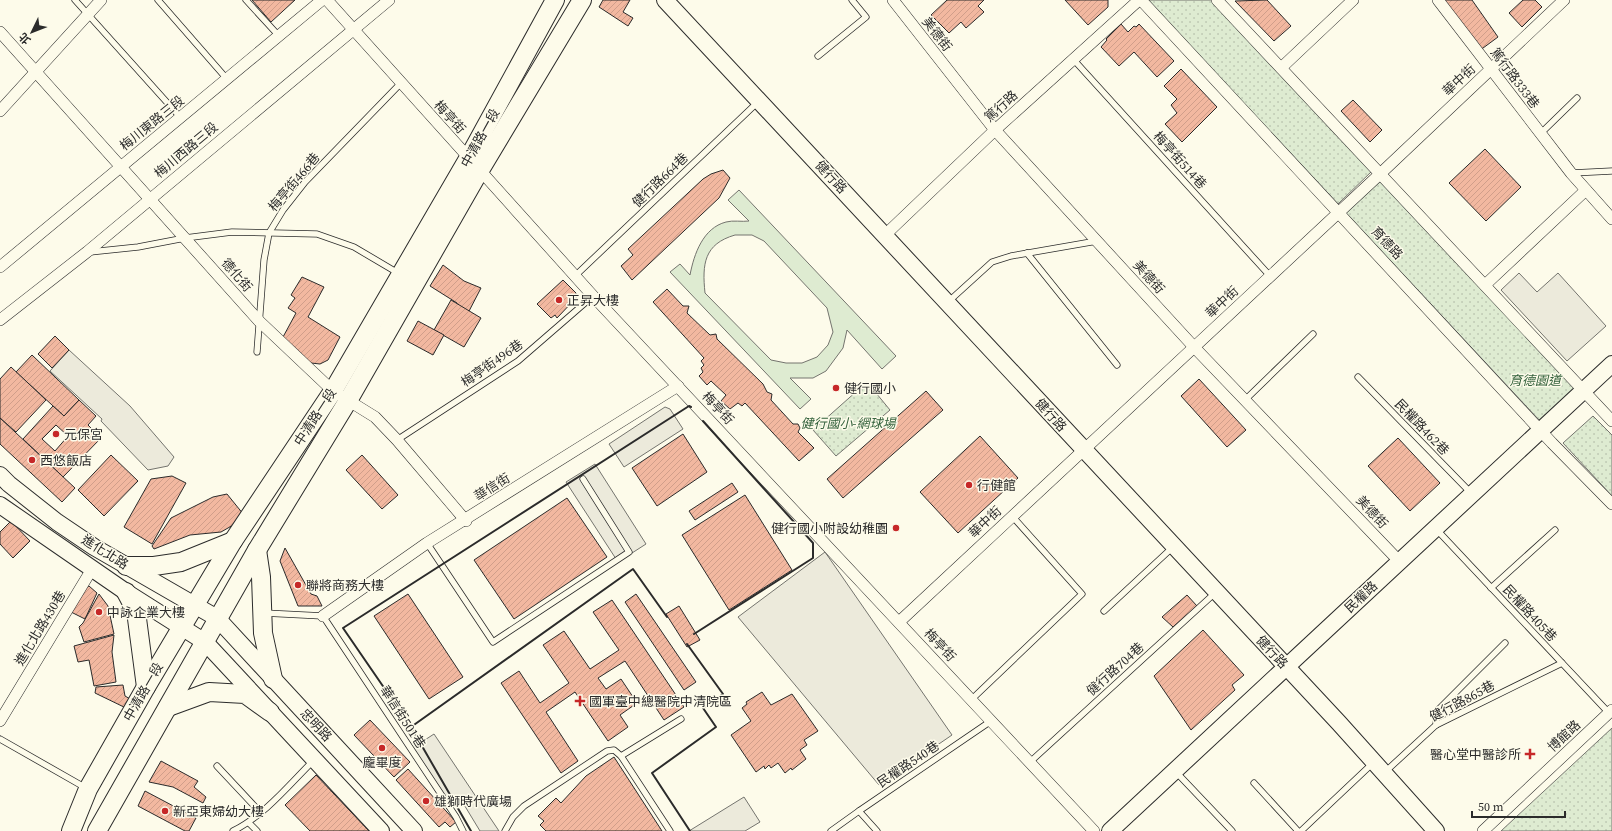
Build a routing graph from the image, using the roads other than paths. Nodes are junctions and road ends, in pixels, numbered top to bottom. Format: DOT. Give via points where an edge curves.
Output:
graph roads {
  1 [pos="75,0"];
  2 [pos="101,0"];
  3 [pos="158,0"];
  4 [pos="246,0"];
  5 [pos="322,0"];
  6 [pos="326,0"];
  7 [pos="389,0"];
  8 [pos="555,0"];
  9 [pos="582,0"];
  10 [pos="665,0"];
  11 [pos="852,0"];
  12 [pos="893,0"];
  13 [pos="1140,0"];
  14 [pos="1217,0"];
  15 [pos="1353,0"];
  16 [pos="1438,0"];
  17 [pos="1564,0"];
  18 [pos="86,15"];
  19 [pos="353,30"];
  20 [pos="0,32"];
  21 [pos="279,36"];
  22 [pos="818,56"];
  23 [pos="1073,59"];
  24 [pos="1281,68"];
  25 [pos="1490,69"];
  26 [pos="35,72"];
  27 [pos="228,79"];
  28 [pos="401,82"];
  29 [pos="1577,98"];
  30 [pos="760,101"];
  31 [pos="0,111"];
  32 [pos="180,118"];
  33 [pos="996,130"];
  34 [pos="1540,134"];
  35 [pos="474,164"];
  36 [pos="121,166"];
  37 [pos="1612,171"];
  38 [pos="1571,173"];
  39 [pos="1380,174"];
  40 [pos="1586,190"];
  41 [pos="150,198"];
  42 [pos="1339,212"];
  43 [pos="1612,219"];
  44 [pos="269,233"];
  45 [pos="885,234"];
  46 [pos="185,238"];
  47 [pos="1097,241"];
  48 [pos="87,252"];
  49 [pos="1027,253"];
  50 [pos="0,267"];
  51 [pos="402,275"];
  52 [pos="575,276"];
  53 [pos="1270,276"];
  54 [pos="1485,285"];
  55 [pos="593,296"];
  56 [pos="948,303"];
  57 [pos="0,320"];
  58 [pos="259,321"];
  59 [pos="1313,334"];
  60 [pos="1194,347"];
  61 [pos="257,352"];
  62 [pos="1612,364"];
  63 [pos="1117,365"];
  64 [pos="1358,377"];
  65 [pos="678,386"];
  66 [pos="1582,390"];
  67 [pos="341,395"];
  68 [pos="1244,401"];
  69 [pos="1612,421"];
  70 [pos="1540,430"];
  71 [pos="397,440"];
  72 [pos="1083,451"];
  73 [pos="0,475"];
  74 [pos="583,479"];
  75 [pos="1471,493"];
  76 [pos="1612,504"];
  77 [pos="0,505"];
  78 [pos="1012,516"];
  79 [pos="466,521"];
  80 [pos="1435,528"];
  81 [pos="1554,530"];
  82 [pos="233,541"];
  83 [pos="427,543"];
  84 [pos="1173,547"];
  85 [pos="257,550"];
  86 [pos="1399,561"];
  87 [pos="126,566"];
  88 [pos="92,569"];
  89 [pos="1492,588"];
  90 [pos="126,592"];
  91 [pos="1215,593"];
  92 [pos="194,604"];
  93 [pos="1104,611"];
  94 [pos="262,612"];
  95 [pos="323,616"];
  96 [pos="217,618"];
  97 [pos="899,622"];
  98 [pos="181,627"];
  99 [pos="205,642"];
  100 [pos="1505,643"];
  101 [pos="1562,663"];
  102 [pos="1286,667"];
  103 [pos="274,679"];
  104 [pos="146,687"];
  105 [pos="972,699"];
  106 [pos="168,707"];
  107 [pos="270,712"];
  108 [pos="1611,712"];
  109 [pos="681,719"];
  110 [pos="991,720"];
  111 [pos="0,721"];
  112 [pos="1436,725"];
  113 [pos="0,739"];
  114 [pos="621,756"];
  115 [pos="315,759"];
  116 [pos="1030,762"];
  117 [pos="217,766"];
  118 [pos="1378,769"];
  119 [pos="1175,770"];
  120 [pos="1254,784"];
  121 [pos="88,789"];
  122 [pos="859,811"];
  123 [pos="261,813"];
  124 [pos="249,823"];
  125 [pos="71,831"];
  126 [pos="96,831"];
  127 [pos="233,831"];
  128 [pos="257,831"];
  129 [pos="381,831"];
  130 [pos="414,831"];
  131 [pos="463,831"];
  132 [pos="505,831"];
  133 [pos="670,831"];
  134 [pos="831,831"];
  135 [pos="877,831"];
  136 [pos="1094,831"];
  137 [pos="1110,831"];
  138 [pos="1232,831"];
  139 [pos="1299,831"];
  140 [pos="1436,831"];
  141 [pos="1483,831"];
  1 -- 18 [label="lane"];
  2 -- 18 [label="street"];
  3 -- 27 [label="lane"];
  4 -- 21 [label="lane"];
  5 -- 21 [label="street, 梅川東路三段"];
  6 -- 19 [label="street, 梅亭街"];
  7 -- 19 [label="street, 梅川西路三段"];
  8 -- 35 [label="main road, 中清路一段"];
  9 -- 35 [label="main road, 中清路一段"];
  10 -- 30 [label="street, 健行路"];
  11 -- 22 [label="lane" via="866,17"];
  12 -- 33 [label="street, 美德街"];
  13 -- 23 [label="street, 篤行路"];
  13 -- 42 [label="street, 育德路"];
  14 -- 24 [label="street"];
  15 -- 24 [label="street"];
  16 -- 25 [label="street, 篤行路333巷"];
  17 -- 25 [label="street, 華中街"];
  18 -- 26 [label="street"];
  18 -- 32 [label="lane"];
  19 -- 28 [label="street, 梅亭街"];
  19 -- 41 [label="street, 梅川西路三段"];
  20 -- 26 [label="street, 德化街"];
  21 -- 27 [label="street, 梅川東路三段"];
  23 -- 33 [label="street, 篤行路"];
  23 -- 53 [label="lane, 梅亭街514巷"];
  24 -- 39 [label="street"];
  25 -- 34 [label="street, 篤行路333巷"];
  25 -- 39 [label="street, 華中街"];
  26 -- 31 [label="street"];
  26 -- 36 [label="street, 德化街"];
  27 -- 32 [label="street, 梅川東路三段"];
  28 -- 35 [label="street, 梅亭街"];
  28 -- 44 [label="lane, 梅亭街466巷" via="305,182"];
  29 -- 34 [label="lane"];
  30 -- 45 [label="street, 健行路"];
  30 -- 52 [label="lane, 健行路664巷"];
  32 -- 36 [label="street, 梅川東路三段"];
  33 -- 45 [label="street, 篤行路"];
  33 -- 47 [label="street, 美德街"];
  34 -- 38 [label="street, 篤行路333巷"];
  35 -- 51 [label="main road, 中清路一段"];
  35 -- 52 [label="street, 梅亭街"];
  35 -- 67 [label="main road, 中清路一段"];
  36 -- 41 [label="street, 德化街"];
  36 -- 50 [label="street, 梅川東路三段"];
  37 -- 38 [label="lane"];
  38 -- 40 [label="street, 篤行路333巷"];
  39 -- 42 [label="street, 華中街"];
  39 -- 54 [label="street"];
  40 -- 43 [label="street, 篤行路333巷"];
  40 -- 54 [label="street"];
  41 -- 46 [label="street, 德化街"];
  41 -- 48 [label="street, 梅川西路三段"];
  42 -- 53 [label="street, 華中街"];
  42 -- 70 [label="street, 育德路"];
  44 -- 46 [label="lane" via="232,232"];
  44 -- 51 [label="lane" via="317,234 354,247"];
  44 -- 58 [label="lane, 梅亭街466巷"];
  45 -- 56 [label="street, 健行路"];
  46 -- 48 [label="lane" via="138,247"];
  46 -- 58 [label="street, 德化街"];
  47 -- 49 [label="lane"];
  47 -- 60 [label="street, 美德街"];
  48 -- 57 [label="street, 梅川西路三段"];
  49 -- 56 [label="lane" via="992,262"];
  49 -- 63 [label="lane"];
  51 -- 67 [label="main road, 中清路一段"];
  52 -- 55 [label="street, 梅亭街"];
  53 -- 60 [label="street, 華中街"];
  54 -- 66 [label="street"];
  55 -- 65 [label="street, 梅亭街"];
  55 -- 71 [label="lane, 梅亭街496巷" via="518,362"];
  56 -- 72 [label="street, 健行路"];
  58 -- 61 [label="lane, 梅亭街466巷"];
  58 -- 67 [label="street, 德化街"];
  59 -- 68 [label="lane"];
  60 -- 68 [label="street, 美德街"];
  60 -- 72 [label="street, 華中街"];
  62 -- 66 [label="street, 民權路"];
  64 -- 75 [label="lane, 民權路462巷"];
  65 -- 79 [label="street, 華信街"];
  65 -- 97 [label="street, 梅亭街"];
  66 -- 69 [label="street"];
  66 -- 70 [label="street, 民權路"];
  67 -- 71 [label="street, 德化街" via="375,417"];
  67 -- 82 [label="main road, 中清路一段"];
  67 -- 85 [label="main road, 中清路一段"];
  68 -- 86 [label="street, 美德街"];
  70 -- 75 [label="street, 民權路"];
  70 -- 76 [label="street, 育德路"];
  71 -- 79 [label="street, 德化街"];
  72 -- 78 [label="street, 華中街"];
  72 -- 84 [label="street, 健行路"];
  73 -- 87 [label="street, 進化北路" via="58,522"];
  74 -- 83 [label="lane" via="629,552 492,642"];
  75 -- 80 [label="street, 民權路"];
  77 -- 88 [label="street, 進化北路"];
  78 -- 97 [label="street, 華中街"];
  78 -- 105 [label="lane" via="1082,594"];
  79 -- 83 [label="street, 華信街"];
  80 -- 86 [label="street, 民權路"];
  80 -- 89 [label="lane, 民權路405巷"];
  81 -- 89 [label="lane"];
  82 -- 87 [label="main road" via="181,562 154,566"];
  82 -- 92 [label="main road, 中清路一段"];
  83 -- 95 [label="street, 華信街"];
  84 -- 91 [label="street, 健行路"];
  84 -- 93 [label="lane"];
  85 -- 94 [label="main road"];
  85 -- 96 [label="main road, 中清路一段"];
  86 -- 102 [label="street, 民權路"];
  87 -- 92 [label="street, 進化北路"];
  88 -- 90 [label="street, 進化北路"];
  88 -- 111 [label="street, 進化北路430巷"];
  89 -- 101 [label="lane, 民權路405巷"];
  90 -- 98 [label="street, 進化北路"];
  90 -- 104 [label="main road" via="136,612"];
  91 -- 102 [label="street, 健行路"];
  91 -- 116 [label="lane, 健行路704巷"];
  92 -- 96 [label="street, 進化北路"];
  92 -- 98 [label="main road, 中清路一段"];
  94 -- 95 [label="lane"];
  94 -- 103 [label="main road" via="263,633"];
  95 -- 131 [label="lane, 華信街501巷"];
  96 -- 99 [label="main road, 中清路一段"];
  96 -- 103 [label="street, 忠明路"];
  97 -- 105 [label="street, 梅亭街"];
  98 -- 99 [label="street, 進化北路"];
  98 -- 104 [label="main road, 中清路一段"];
  99 -- 106 [label="main road, 中清路一段"];
  99 -- 107 [label="street, 忠明路"];
  100 -- 112 [label="lane" via="1437,711"];
  101 -- 108 [label="lane, 民權路405巷"];
  101 -- 112 [label="lane, 健行路865巷"];
  102 -- 118 [label="street, 健行路"];
  102 -- 119 [label="street, 民權路"];
  103 -- 130 [label="street, 忠明路"];
  104 -- 121 [label="main road, 中清路一段"];
  105 -- 110 [label="street, 梅亭街"];
  106 -- 107 [label="main road" via="209,692 245,694"];
  106 -- 126 [label="main road, 中清路一段"];
  107 -- 115 [label="street, 忠明路"];
  108 -- 141 [label="street, 博館路"];
  109 -- 114 [label="lane"];
  110 -- 116 [label="street, 梅亭街"];
  110 -- 122 [label="lane, 民權路540巷"];
  112 -- 118 [label="lane, 健行路865巷"];
  113 -- 121 [label="lane"];
  114 -- 132 [label="lane" via="614,750 607,750 524,806 513,817"];
  114 -- 133 [label="lane"];
  115 -- 123 [label="lane"];
  115 -- 129 [label="street, 忠明路"];
  116 -- 136 [label="street, 梅亭街"];
  117 -- 123 [label="lane"];
  118 -- 139 [label="lane, 健行路865巷"];
  118 -- 140 [label="street, 健行路"];
  119 -- 137 [label="street, 民權路"];
  119 -- 138 [label="lane"];
  120 -- 139 [label="lane"];
  121 -- 125 [label="main road, 中清路一段"];
  122 -- 134 [label="lane, 民權路540巷"];
  122 -- 135 [label="lane"];
  123 -- 124 [label="lane"];
  124 -- 127 [label="lane"];
  124 -- 128 [label="lane"];
}
